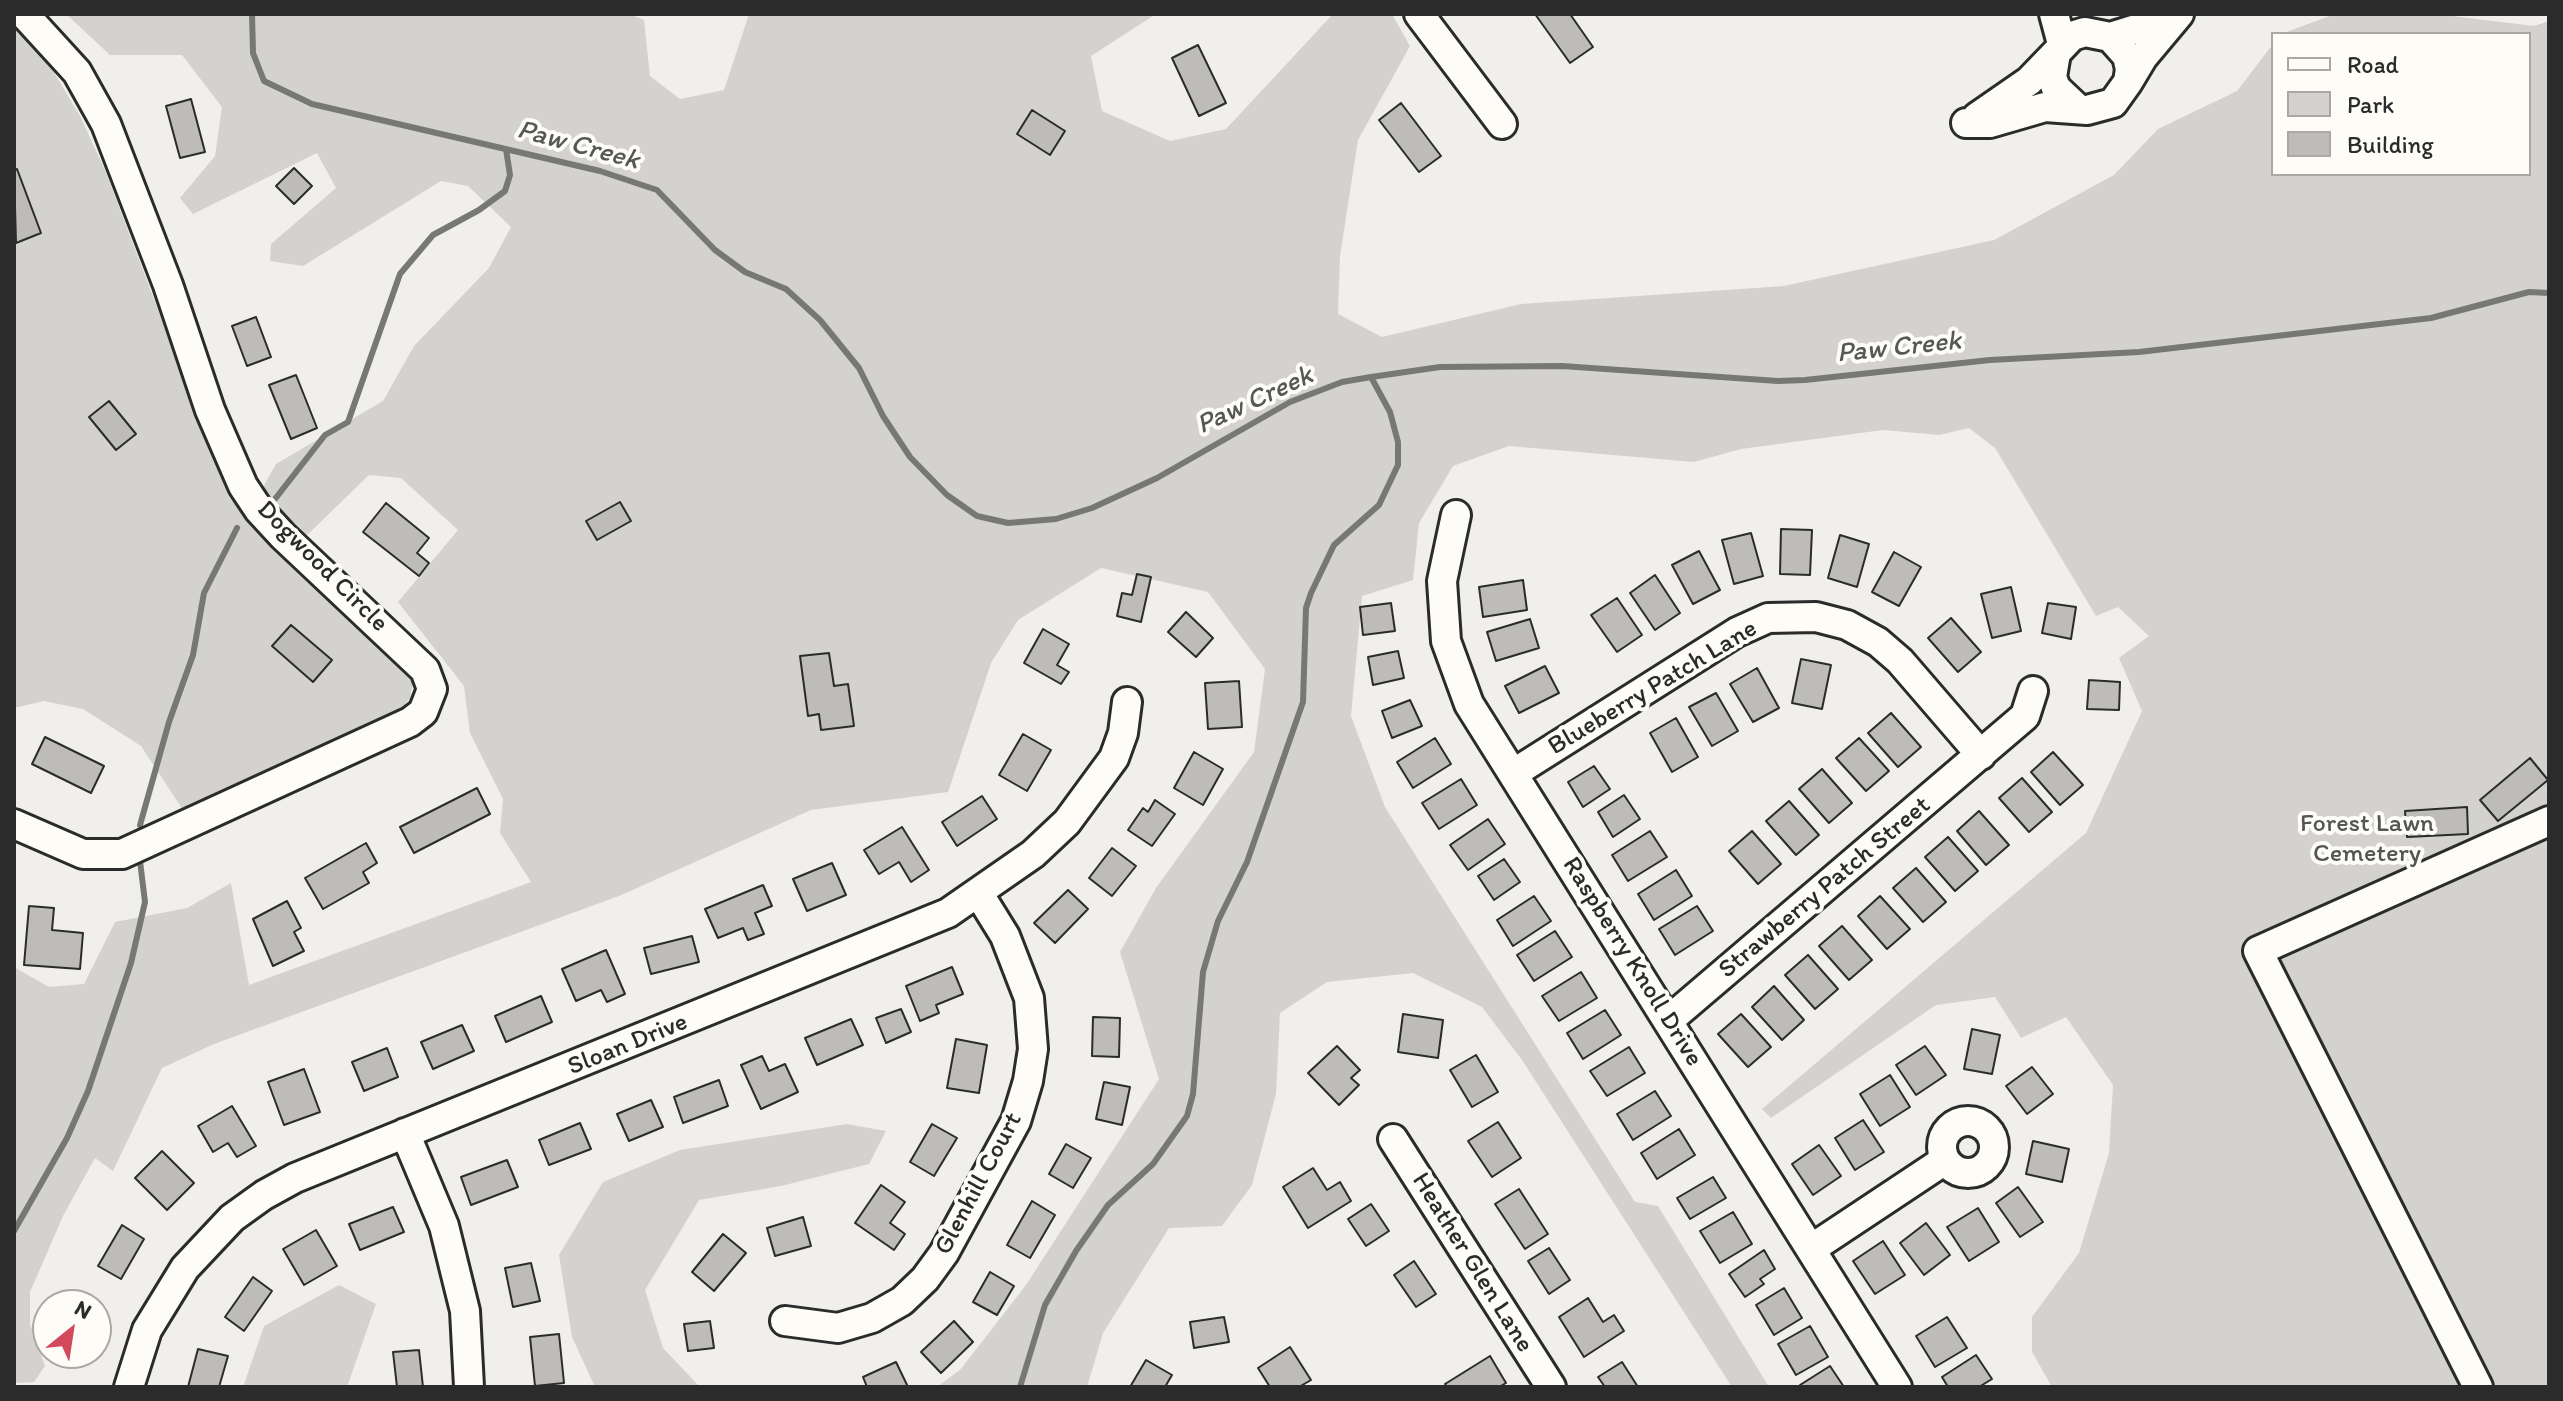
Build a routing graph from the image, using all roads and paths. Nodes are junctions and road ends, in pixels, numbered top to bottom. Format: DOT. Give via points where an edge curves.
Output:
graph roads {
  1 [pos="24,14"];
  2 [pos="1419,14"];
  3 [pos="2054,14"];
  4 [pos="2084,14"];
  5 [pos="2157,14"];
  6 [pos="2179,14"];
  7 [pos="2107,36"];
  8 [pos="2059,49"];
  9 [pos="2128,82"];
  10 [pos="2075,106"];
  11 [pos="1502,124"];
  12 [pos="1456,515"];
  13 [pos="2033,691"];
  14 [pos="1127,702"];
  15 [pos="1981,755"];
  16 [pos="1514,773"];
  17 [pos="2549,821"];
  18 [pos="14,824"];
  19 [pos="979,894"];
  20 [pos="1669,1020"];
  21 [pos="405,1133"];
  22 [pos="1393,1139"];
  23 [pos="1945,1160"];
  24 [pos="1811,1249"];
  25 [pos="785,1321"];
  26 [pos="129,1387"];
  27 [pos="469,1387"];
  28 [pos="1551,1387"];
  29 [pos="1897,1387"];
  30 [pos="2478,1387"];
  1 -- 18 [label="street, Dogwood Circle" via="77,72 106,124 243,486 283,536 425,670 432,689 423,712 410,722 122,854 83,854"];
  2 -- 11 [label="street"];
  3 -- 8 [label="street"];
  4 -- 7 [label="street"];
  5 -- 7 [label="street" via="2139,28"];
  6 -- 9 [label="street"];
  7 -- 8 [label="street" via="2085,32"];
  7 -- 9 [label="street" via="2127,56"];
  8 -- 10 [label="street" via="2052,77"];
  8 -- 10 [label="street" via="2029,81 1966,123"];
  9 -- 10 [label="street" via="2113,103 2101,109"];
  12 -- 16 [label="street, Raspberry Knoll Drive" via="1442,581 1446,641 1469,704"];
  13 -- 15 [label="street, Strawberry Patch Street" via="2025,716"];
  14 -- 19 [label="street, Sloan Drive" via="1123,733 1097,786 1033,854"];
  15 -- 16 [label="street, Blueberry Patch Lane" via="1878,642 1847,625 1816,617 1768,618 1737,632"];
  15 -- 20 [label="street, Strawberry Patch Street"];
  16 -- 20 [label="street, Raspberry Knoll Drive"];
  17 -- 30 [label="street" via="2258,951"];
  19 -- 21 [label="street, Sloan Drive" via="884,942"];
  19 -- 25 [label="street, Glenhill Court" via="1010,947 1029,998 1033,1049 1016,1121 944,1253 902,1301 872,1318 838,1328"];
  20 -- 24 [label="street, Raspberry Knoll Drive"];
  21 -- 26 [label="street, Sloan Drive" via="295,1178 232,1218 162,1301"];
  21 -- 27 [label="street" via="444,1226 465,1311"];
  22 -- 28 [label="street, Heather Glen Lane"];
  23 -- 24 [label="street"];
  24 -- 29 [label="street, Raspberry Knoll Drive"];
}
